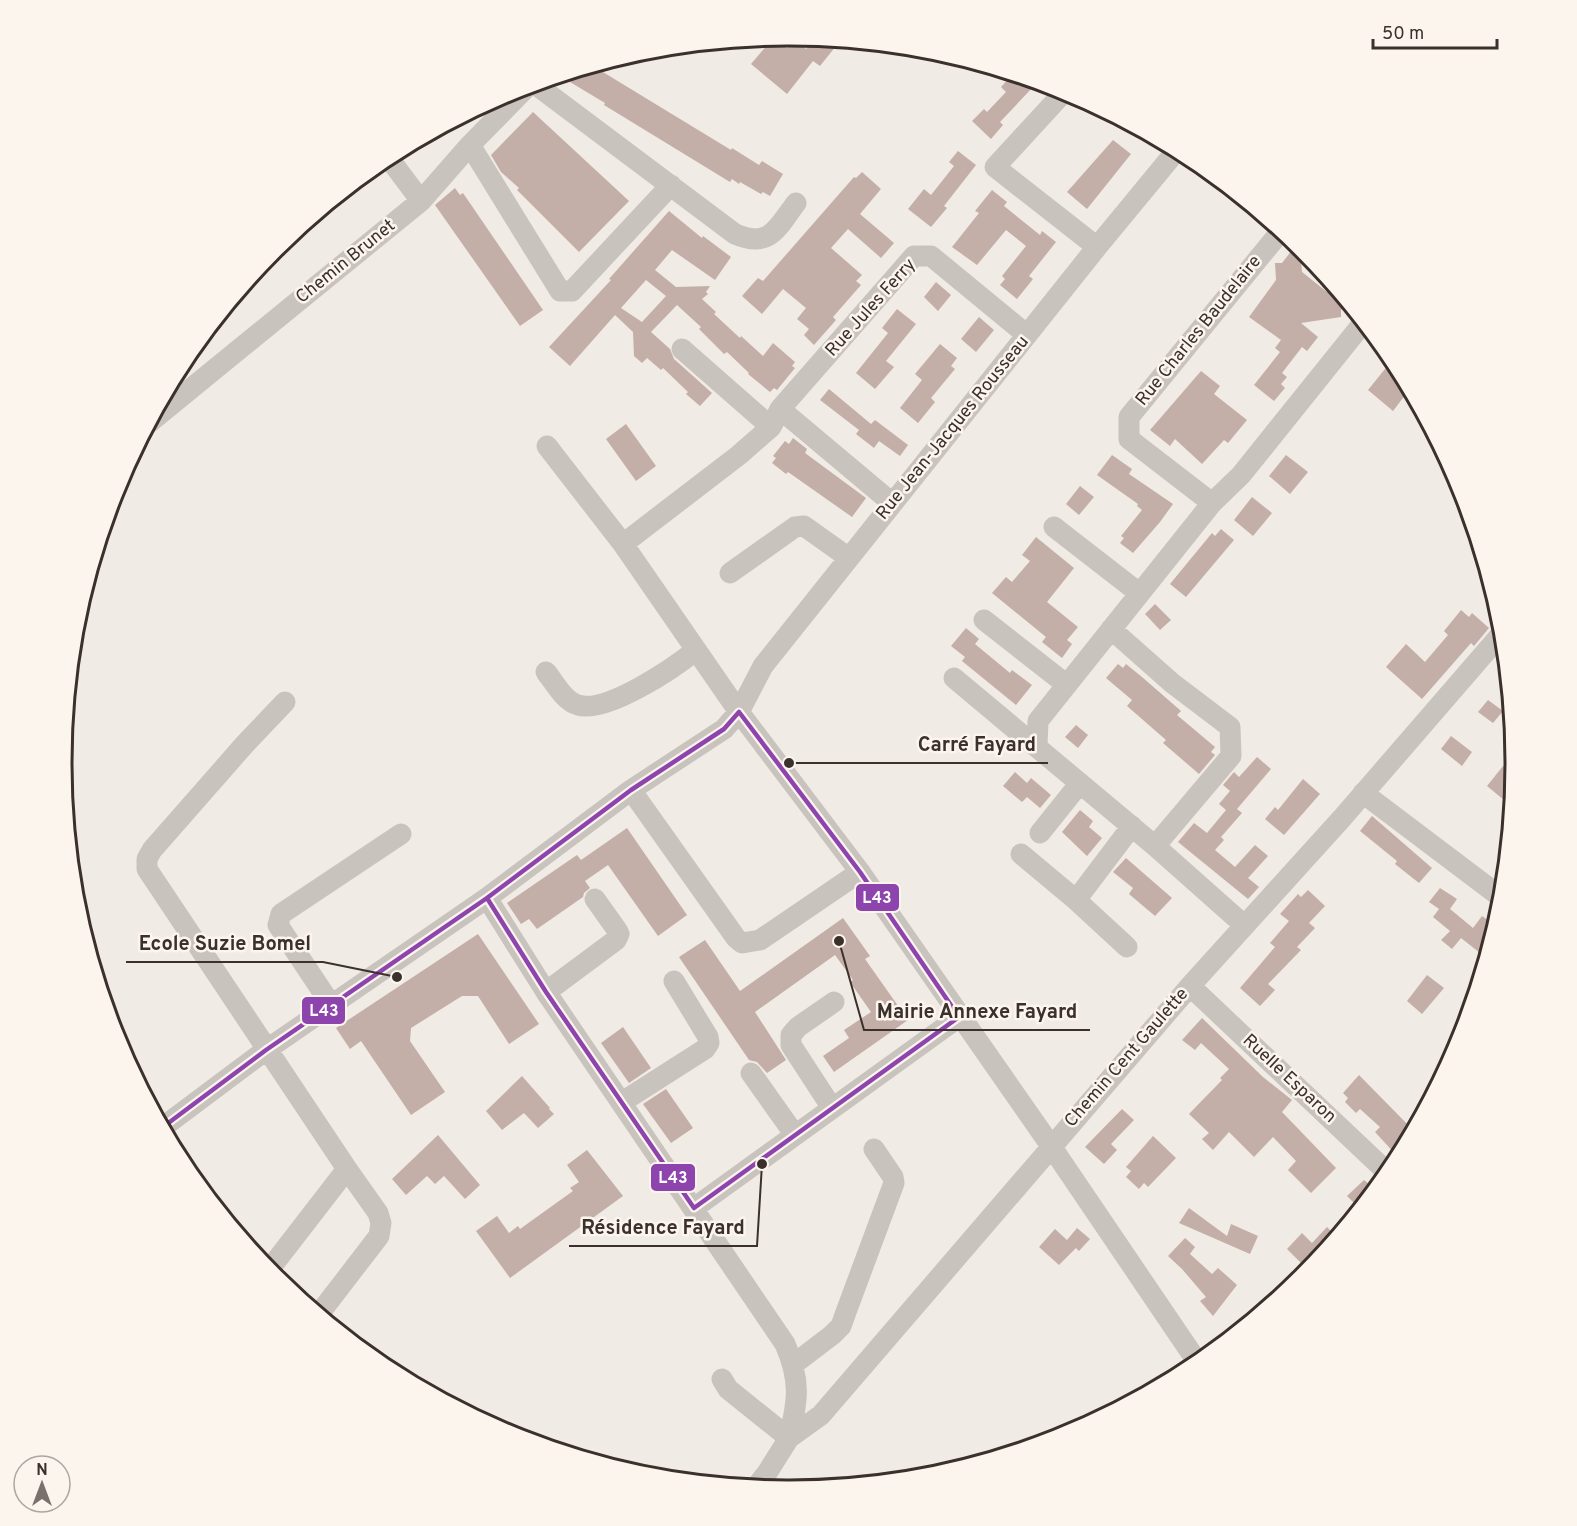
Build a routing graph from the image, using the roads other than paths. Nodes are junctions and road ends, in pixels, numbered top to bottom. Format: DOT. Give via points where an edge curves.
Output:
graph roads {
  1 [pos="544,90"];
  2 [pos="1058,99"];
  3 [pos="513,102"];
  4 [pos="470,145"];
  5 [pos="1171,157"];
  6 [pos="394,165"];
  7 [pos="671,185"];
  8 [pos="421,201"];
  9 [pos="796,203"];
  10 [pos="1276,238"];
  11 [pos="1097,247"];
  12 [pos="1358,328"];
  13 [pos="1027,335"];
  14 [pos="682,349"];
  15 [pos="166,409"];
  16 [pos="776,418"];
  17 [pos="547,446"];
  18 [pos="892,503"];
  19 [pos="1212,503"];
  20 [pos="1054,527"];
  21 [pos="623,544"];
  22 [pos="849,558"];
  23 [pos="730,573"];
  24 [pos="1139,593"];
  25 [pos="984,620"];
  26 [pos="1111,629"];
  27 [pos="1494,642"];
  28 [pos="696,650"];
  29 [pos="546,672"];
  30 [pos="954,678"];
  31 [pos="1067,685"];
  32 [pos="285,702"];
  33 [pos="739,712"];
  34 [pos="1037,746"];
  35 [pos="1080,783"];
  36 [pos="631,790"];
  37 [pos="1363,793"];
  38 [pos="1132,826"];
  39 [pos="1040,833"];
  40 [pos="401,834"];
  41 [pos="1155,846"];
  42 [pos="1021,854"];
  43 [pos="860,872"];
  44 [pos="1493,891"];
  45 [pos="487,898"];
  46 [pos="595,899"];
  47 [pos="1076,900"];
  48 [pos="1244,925"];
  49 [pos="1127,947"];
  50 [pos="674,981"];
  51 [pos="1190,986"];
  52 [pos="546,992"];
  53 [pos="834,1002"];
  54 [pos="332,1006"];
  55 [pos="959,1017"];
  56 [pos="266,1050"];
  57 [pos="751,1073"];
  58 [pos="622,1102"];
  59 [pos="832,1108"];
  60 [pos="169,1123"];
  61 [pos="795,1135"];
  62 [pos="1051,1146"];
  63 [pos="874,1149"];
  64 [pos="1381,1166"];
  65 [pos="347,1168"];
  66 [pos="693,1208"];
  67 [pos="274,1262"];
  68 [pos="324,1309"];
  69 [pos="1193,1355"];
  70 [pos="794,1364"];
  71 [pos="722,1379"];
  72 [pos="789,1438"];
  73 [pos="762,1479"];
  1 -- 7 [label="street"];
  2 -- 11 [label="street" via="995,167"];
  3 -- 4 [label="street, Chemin Brunet"];
  4 -- 7 [label="street" via="561,291 572,291"];
  4 -- 8 [label="street, Chemin Brunet"];
  5 -- 11 [label="street, Rue Jean-Jacques Rousseau"];
  6 -- 8 [label="street"];
  7 -- 9 [label="street" via="748,240 759,240 772,233"];
  8 -- 15 [label="street, Chemin Brunet"];
  10 -- 19 [label="street, Rue Charles Baudelaire" via="1129,417 1129,439"];
  11 -- 13 [label="street, Rue Jean-Jacques Rousseau"];
  12 -- 19 [label="street" via="1241,475"];
  13 -- 16 [label="street, Rue Jules Ferry" via="932,256 914,256"];
  13 -- 18 [label="street, Rue Jean-Jacques Rousseau"];
  14 -- 16 [label="street"];
  16 -- 18 [label="street"];
  16 -- 21 [label="street, Rue Jules Ferry" via="739,456"];
  17 -- 21 [label="street"];
  18 -- 22 [label="street, Rue Jean-Jacques Rousseau"];
  19 -- 24 [label="street"];
  20 -- 24 [label="street"];
  21 -- 28 [label="street"];
  22 -- 23 [label="street" via="804,526 795,527"];
  22 -- 33 [label="street, Rue Jean-Jacques Rousseau" via="763,666"];
  24 -- 26 [label="street"];
  25 -- 31 [label="street"];
  26 -- 31 [label="street"];
  26 -- 41 [label="street" via="1172,683 1230,726 1231,756"];
  27 -- 37 [label="street, Chemin Cent Gaulette"];
  28 -- 29 [label="street" via="658,678 592,707 576,705"];
  28 -- 33 [label="street"];
  30 -- 34 [label="street"];
  31 -- 34 [label="street" via="1038,721"];
  32 -- 56 [label="street" via="147,859 147,869"];
  33 -- 36 [label="street, Rue Jean-Jacques Rousseau" via="724,729"];
  33 -- 43 [label="street"];
  34 -- 35 [label="street"];
  35 -- 38 [label="street"];
  35 -- 39 [label="street"];
  36 -- 43 [label="street" via="742,944 760,940"];
  36 -- 45 [label="street, Rue Jean-Jacques Rousseau"];
  37 -- 44 [label="street"];
  37 -- 48 [label="street, Chemin Cent Gaulette"];
  38 -- 41 [label="street"];
  38 -- 47 [label="street"];
  40 -- 54 [label="street" via="281,914 278,920 278,926"];
  41 -- 48 [label="street"];
  42 -- 47 [label="street"];
  43 -- 55 [label="street"];
  45 -- 52 [label="street"];
  45 -- 54 [label="street, Rue Jean-Jacques Rousseau"];
  46 -- 52 [label="street" via="617,930 616,940"];
  47 -- 49 [label="street"];
  48 -- 51 [label="street, Chemin Cent Gaulette"];
  50 -- 58 [label="street" via="709,1043"];
  51 -- 62 [label="street, Chemin Cent Gaulette"];
  51 -- 64 [label="street, Ruelle Esparon"];
  52 -- 58 [label="street"];
  53 -- 59 [label="street" via="791,1035 791,1045"];
  54 -- 56 [label="street, Rue Jean-Jacques Rousseau"];
  55 -- 59 [label="street"];
  55 -- 62 [label="street"];
  56 -- 60 [label="street, Rue Jean-Jacques Rousseau"];
  56 -- 65 [label="street"];
  57 -- 61 [label="street"];
  58 -- 66 [label="street"];
  59 -- 61 [label="street"];
  61 -- 66 [label="street"];
  62 -- 69 [label="street"];
  62 -- 72 [label="street, Chemin Cent Gaulette" via="820,1415"];
  63 -- 70 [label="street" via="894,1184 841,1326"];
  65 -- 67 [label="street"];
  65 -- 68 [label="street" via="378,1213 379,1236"];
  66 -- 70 [label="street" via="785,1344"];
  70 -- 72 [label="street" via="797,1402"];
  71 -- 72 [label="street" via="728,1389"];
  72 -- 73 [label="street, Chemin Cent Gaulette"];
}
